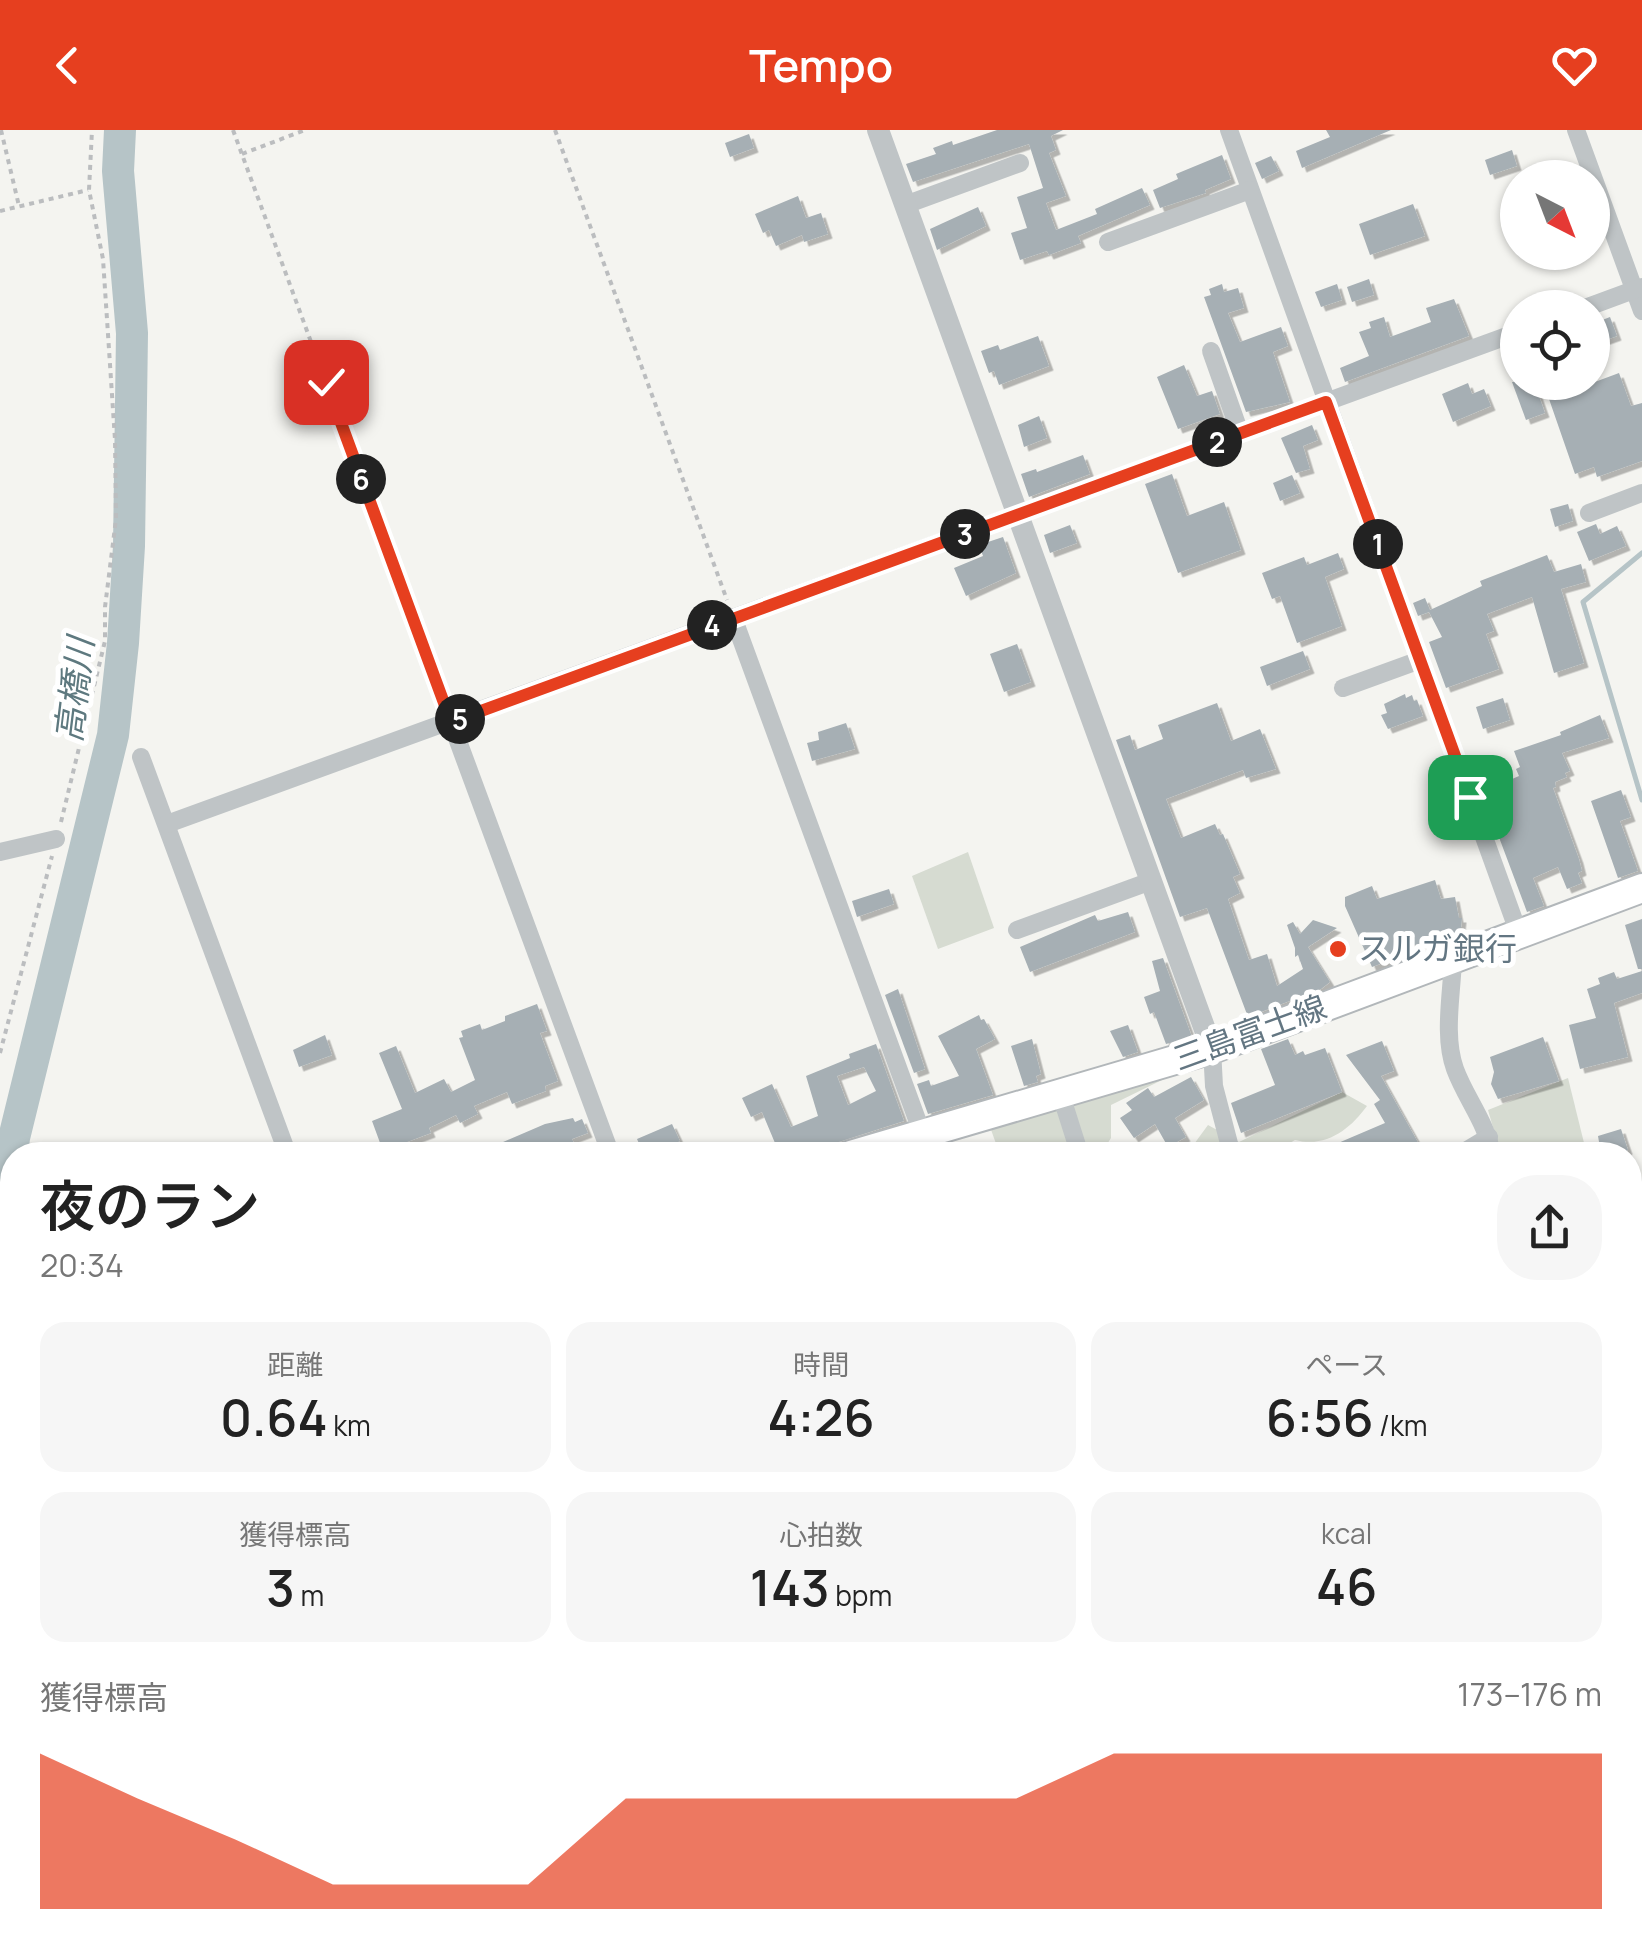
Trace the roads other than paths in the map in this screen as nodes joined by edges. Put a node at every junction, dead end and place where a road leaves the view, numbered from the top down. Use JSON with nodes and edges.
{"nodes":[{"id":1,"x":878,"y":130,"type":"edge"},
{"id":2,"x":1228,"y":130,"type":"edge"},
{"id":3,"x":1576,"y":130,"type":"edge"},
{"id":4,"x":1020,"y":164,"type":"dead end"},
{"id":5,"x":1250,"y":190,"type":"junction"},
{"id":6,"x":906,"y":205,"type":"junction"},
{"id":7,"x":1108,"y":242,"type":"dead end"},
{"id":8,"x":1638,"y":288,"type":"edge"},
{"id":9,"x":1610,"y":299,"type":"edge"},
{"id":10,"x":1642,"y":311,"type":"edge"},
{"id":11,"x":1500,"y":339,"type":"edge"},
{"id":12,"x":1210,"y":352,"type":"dead end"},
{"id":13,"x":1326,"y":402,"type":"junction"},
{"id":14,"x":1240,"y":433,"type":"junction"},
{"id":15,"x":1642,"y":493,"type":"edge"},
{"id":16,"x":1588,"y":513,"type":"dead end"},
{"id":17,"x":1019,"y":514,"type":"junction"},
{"id":18,"x":733,"y":618,"type":"junction"},
{"id":19,"x":1420,"y":660,"type":"junction"},
{"id":20,"x":1343,"y":688,"type":"dead end"},
{"id":21,"x":451,"y":722,"type":"junction"},
{"id":22,"x":140,"y":758,"type":"dead end"},
{"id":23,"x":167,"y":824,"type":"junction"},
{"id":24,"x":56,"y":839,"type":"road end"},
{"id":25,"x":0,"y":852,"type":"edge"},
{"id":26,"x":1152,"y":881,"type":"junction"},
{"id":27,"x":1642,"y":888,"type":"edge"},
{"id":28,"x":1017,"y":930,"type":"dead end"},
{"id":29,"x":1520,"y":934,"type":"junction"},
{"id":30,"x":1453,"y":959,"type":"junction"},
{"id":31,"x":1212,"y":1049,"type":"junction"},
{"id":32,"x":1060,"y":1095,"type":"junction"},
{"id":33,"x":283,"y":1142,"type":"edge"},
{"id":34,"x":607,"y":1142,"type":"edge"},
{"id":35,"x":926,"y":1142,"type":"edge"},
{"id":36,"x":932,"y":1142,"type":"edge"},
{"id":37,"x":1076,"y":1142,"type":"edge"},
{"id":38,"x":1229,"y":1142,"type":"edge"},
{"id":39,"x":1488,"y":1142,"type":"edge"}],
"edges":[{"from":1,"to":6,"type":"street"},
{"from":2,"to":5,"type":"street"},
{"from":3,"to":8,"type":"street"},
{"from":4,"to":6,"type":"street"},
{"from":5,"to":7,"type":"street"},
{"from":5,"to":13,"type":"street"},
{"from":6,"to":17,"type":"street"},
{"from":8,"to":9,"type":"street"},
{"from":8,"to":10,"type":"street"},
{"from":11,"to":13,"type":"street"},
{"from":12,"to":14,"type":"street"},
{"from":13,"to":14,"type":"street"},
{"from":13,"to":19,"type":"street"},
{"from":14,"to":17,"type":"street"},
{"from":15,"to":16,"type":"street"},
{"from":17,"to":18,"type":"street"},
{"from":17,"to":26,"type":"street"},
{"from":18,"to":21,"type":"street"},
{"from":18,"to":35,"type":"street"},
{"from":19,"to":20,"type":"street"},
{"from":19,"to":29,"type":"street"},
{"from":21,"to":23,"type":"street"},
{"from":21,"to":34,"type":"street"},
{"from":22,"to":23,"type":"street"},
{"from":23,"to":33,"type":"street"},
{"from":24,"to":25,"type":"street"},
{"from":26,"to":28,"type":"street"},
{"from":26,"to":31,"type":"street"},
{"from":27,"to":29,"type":"main road","name":"三島富士線"},
{"from":29,"to":30,"type":"main road","name":"三島富士線"},
{"from":30,"to":31,"type":"main road","name":"三島富士線"},
{"from":30,"to":39,"type":"street"},
{"from":31,"to":32,"type":"main road","name":"三島富士線"},
{"from":31,"to":38,"type":"street"},
{"from":32,"to":36,"type":"main road","name":"三島富士線"},
{"from":32,"to":37,"type":"street"}]}
